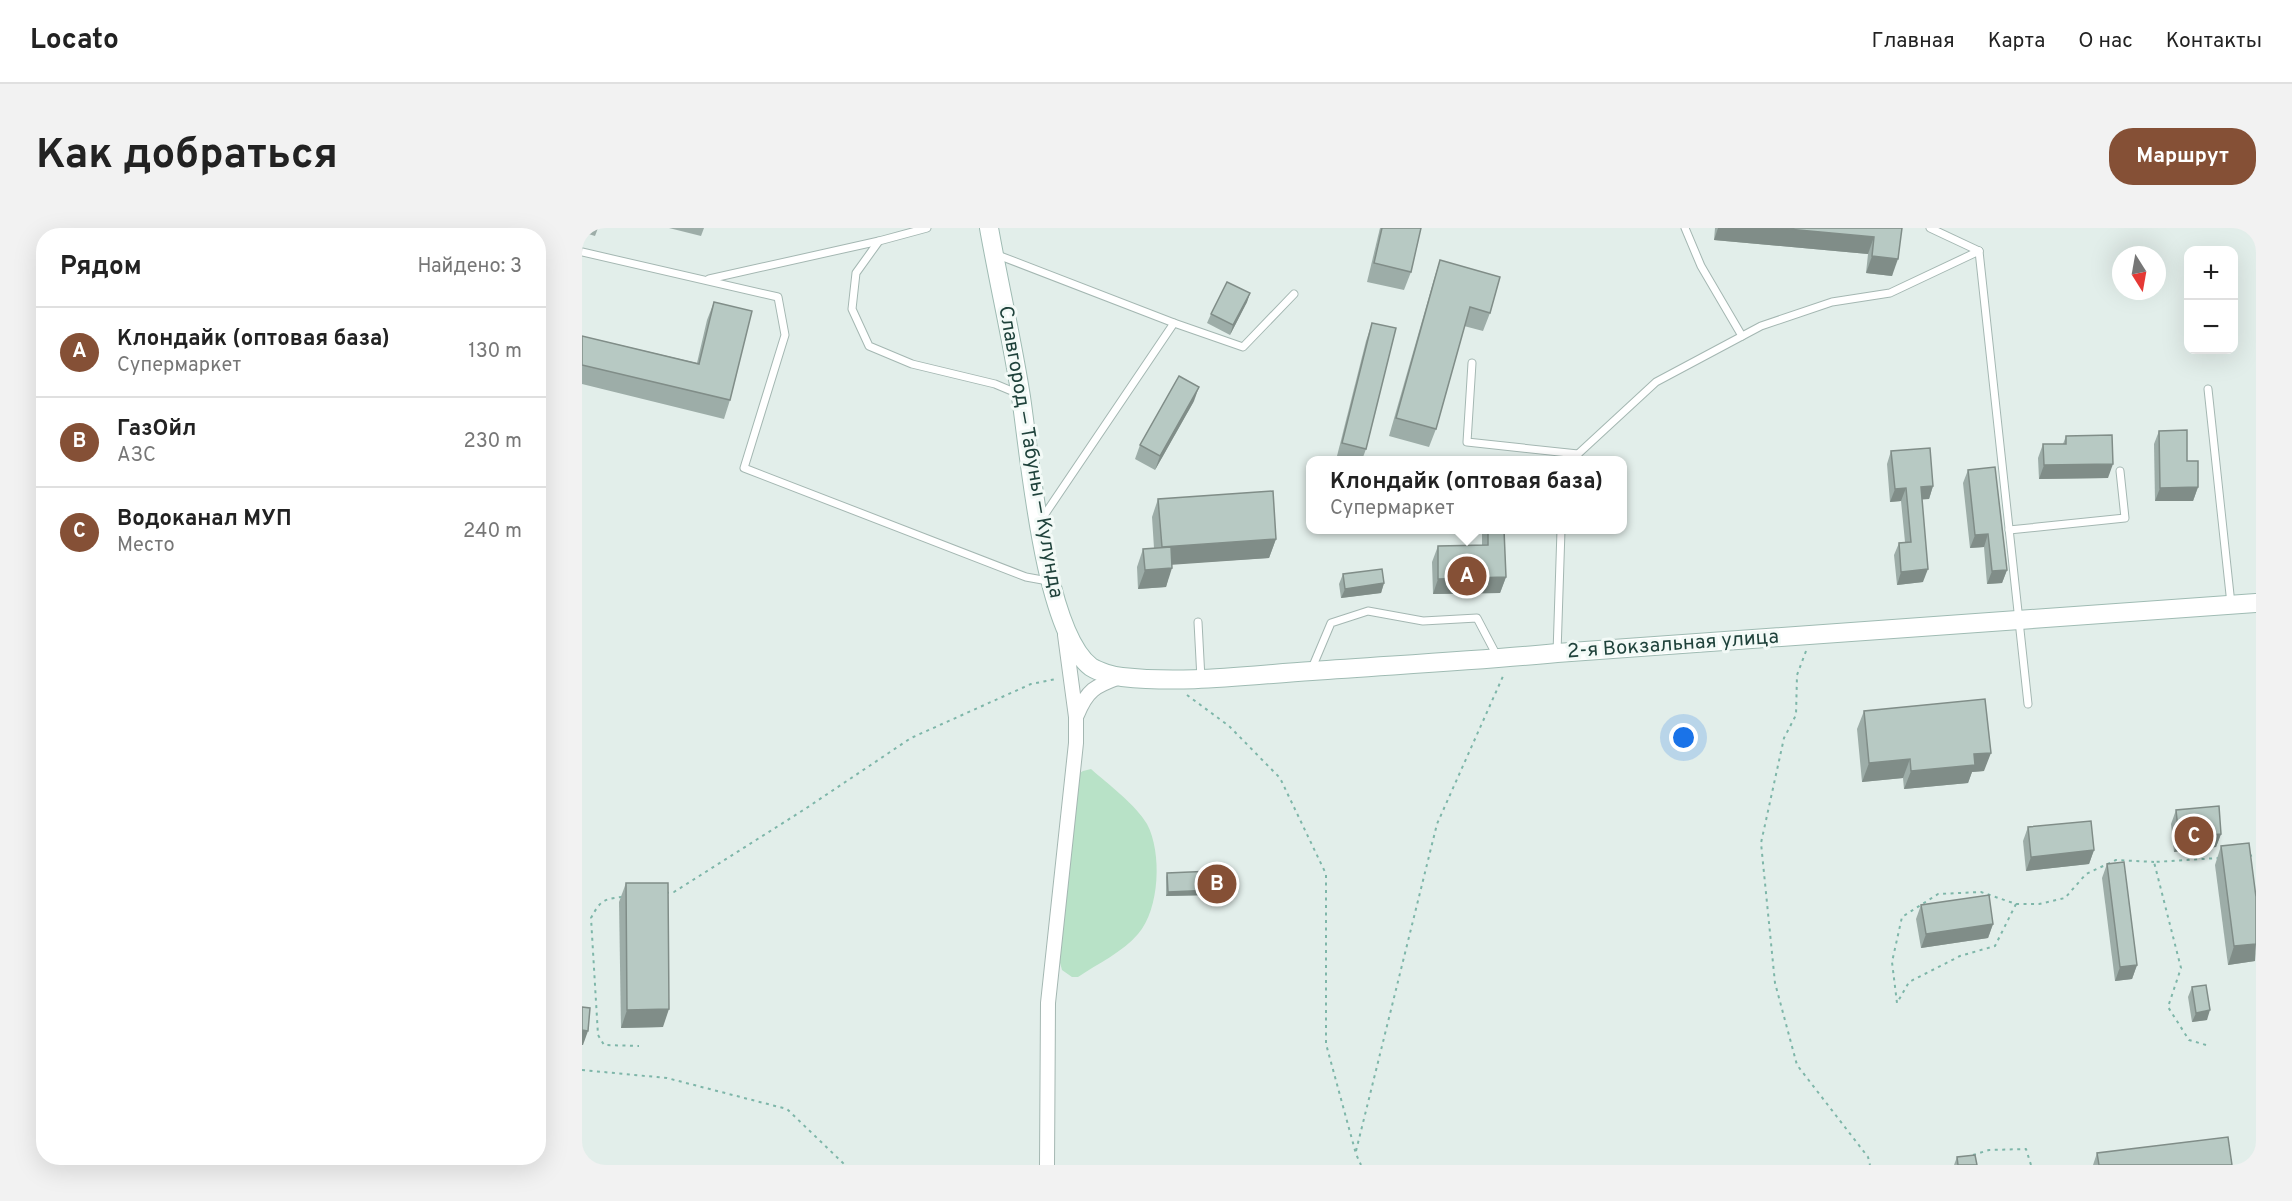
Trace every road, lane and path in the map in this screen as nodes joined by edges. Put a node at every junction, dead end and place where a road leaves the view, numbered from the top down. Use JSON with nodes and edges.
{"nodes":[{"id":1,"x":927,"y":228,"type":"edge"},
{"id":2,"x":989,"y":228,"type":"edge"},
{"id":3,"x":1685,"y":228,"type":"edge"},
{"id":4,"x":1930,"y":228,"type":"edge"},
{"id":5,"x":879,"y":241,"type":"junction"},
{"id":6,"x":1979,"y":251,"type":"junction"},
{"id":7,"x":582,"y":252,"type":"edge"},
{"id":8,"x":994,"y":254,"type":"junction"},
{"id":9,"x":705,"y":280,"type":"junction"},
{"id":10,"x":1294,"y":294,"type":"dead end"},
{"id":11,"x":1174,"y":323,"type":"junction"},
{"id":12,"x":1742,"y":336,"type":"junction"},
{"id":13,"x":1472,"y":363,"type":"dead end"},
{"id":14,"x":2208,"y":389,"type":"dead end"},
{"id":15,"x":1020,"y":394,"type":"junction"},
{"id":16,"x":1570,"y":456,"type":"edge"},
{"id":17,"x":1578,"y":456,"type":"edge"},
{"id":18,"x":2120,"y":471,"type":"dead end"},
{"id":19,"x":1039,"y":522,"type":"junction"},
{"id":20,"x":2009,"y":530,"type":"junction"},
{"id":21,"x":1561,"y":534,"type":"edge"},
{"id":22,"x":1050,"y":581,"type":"junction"},
{"id":23,"x":2256,"y":603,"type":"edge"},
{"id":24,"x":2231,"y":604,"type":"junction"},
{"id":25,"x":2019,"y":620,"type":"junction"},
{"id":26,"x":1198,"y":622,"type":"dead end"},
{"id":27,"x":1064,"y":627,"type":"junction"},
{"id":28,"x":1812,"y":634,"type":"junction"},
{"id":29,"x":1557,"y":653,"type":"junction"},
{"id":30,"x":1505,"y":658,"type":"junction"},
{"id":31,"x":1091,"y":667,"type":"joint"},
{"id":32,"x":1311,"y":671,"type":"junction"},
{"id":33,"x":1070,"y":675,"type":"junction"},
{"id":34,"x":1120,"y":677,"type":"junction"},
{"id":35,"x":1201,"y":679,"type":"junction"},
{"id":36,"x":1185,"y":694,"type":"dead end"},
{"id":37,"x":2028,"y":704,"type":"dead end"},
{"id":38,"x":1076,"y":717,"type":"junction"},
{"id":39,"x":2256,"y":855,"type":"edge"},
{"id":40,"x":2245,"y":856,"type":"edge"},
{"id":41,"x":2222,"y":858,"type":"edge"},
{"id":42,"x":2154,"y":862,"type":"junction"},
{"id":43,"x":663,"y":893,"type":"edge"},
{"id":44,"x":629,"y":897,"type":"edge"},
{"id":45,"x":2016,"y":904,"type":"junction"},
{"id":46,"x":2206,"y":1045,"type":"dead end"},
{"id":47,"x":639,"y":1046,"type":"dead end"},
{"id":48,"x":582,"y":1070,"type":"edge"},
{"id":49,"x":1356,"y":1154,"type":"junction"},
{"id":50,"x":1970,"y":1156,"type":"edge"},
{"id":51,"x":845,"y":1165,"type":"edge"},
{"id":52,"x":1047,"y":1165,"type":"edge"},
{"id":53,"x":1361,"y":1165,"type":"edge"},
{"id":54,"x":1870,"y":1165,"type":"edge"},
{"id":55,"x":2031,"y":1165,"type":"edge"}],
"edges":[{"from":1,"to":5,"type":"lane"},
{"from":2,"to":8,"type":"main road","name":"Славгород — Табуны — Кулунда"},
{"from":3,"to":12,"type":"lane"},
{"from":4,"to":6,"type":"lane"},
{"from":5,"to":9,"type":"lane"},
{"from":5,"to":15,"type":"lane"},
{"from":6,"to":12,"type":"lane"},
{"from":6,"to":20,"type":"lane"},
{"from":7,"to":9,"type":"lane"},
{"from":8,"to":11,"type":"lane"},
{"from":8,"to":15,"type":"main road","name":"Славгород — Табуны — Кулунда"},
{"from":9,"to":22,"type":"lane"},
{"from":10,"to":11,"type":"lane"},
{"from":11,"to":19,"type":"lane"},
{"from":12,"to":17,"type":"lane"},
{"from":13,"to":16,"type":"lane"},
{"from":14,"to":24,"type":"lane"},
{"from":15,"to":19,"type":"main road","name":"Славгород — Табуны — Кулунда"},
{"from":18,"to":20,"type":"lane"},
{"from":19,"to":22,"type":"main road","name":"Славгород — Табуны — Кулунда"},
{"from":20,"to":25,"type":"lane"},
{"from":21,"to":29,"type":"lane"},
{"from":22,"to":27,"type":"main road","name":"Славгород — Табуны — Кулунда"},
{"from":23,"to":24,"type":"main road","name":"2-я Вокзальная улица"},
{"from":24,"to":25,"type":"main road","name":"2-я Вокзальная улица"},
{"from":25,"to":28,"type":"main road","name":"2-я Вокзальная улица"},
{"from":25,"to":37,"type":"lane"},
{"from":26,"to":35,"type":"lane"},
{"from":27,"to":31,"type":"main road","name":"Славгород — Табуны — Кулунда"},
{"from":27,"to":33,"type":"street"},
{"from":28,"to":29,"type":"main road","name":"2-я Вокзальная улица"},
{"from":28,"to":54,"type":"path"},
{"from":29,"to":30,"type":"main road","name":"2-я Вокзальная улица"},
{"from":30,"to":32,"type":"main road","name":"2-я Вокзальная улица"},
{"from":30,"to":32,"type":"lane"},
{"from":30,"to":49,"type":"path"},
{"from":31,"to":34,"type":"main road","name":"2-я Вокзальная улица"},
{"from":32,"to":35,"type":"main road","name":"2-я Вокзальная улица"},
{"from":33,"to":38,"type":"street"},
{"from":33,"to":43,"type":"path"},
{"from":34,"to":35,"type":"main road","name":"2-я Вокзальная улица"},
{"from":34,"to":38,"type":"street"},
{"from":36,"to":49,"type":"path"},
{"from":38,"to":52,"type":"street"},
{"from":39,"to":40,"type":"path"},
{"from":41,"to":42,"type":"path"},
{"from":42,"to":45,"type":"path"},
{"from":42,"to":46,"type":"path"},
{"from":44,"to":47,"type":"path"},
{"from":45,"to":45,"type":"path"},
{"from":48,"to":51,"type":"path"},
{"from":49,"to":53,"type":"path"},
{"from":50,"to":55,"type":"path"}]}
